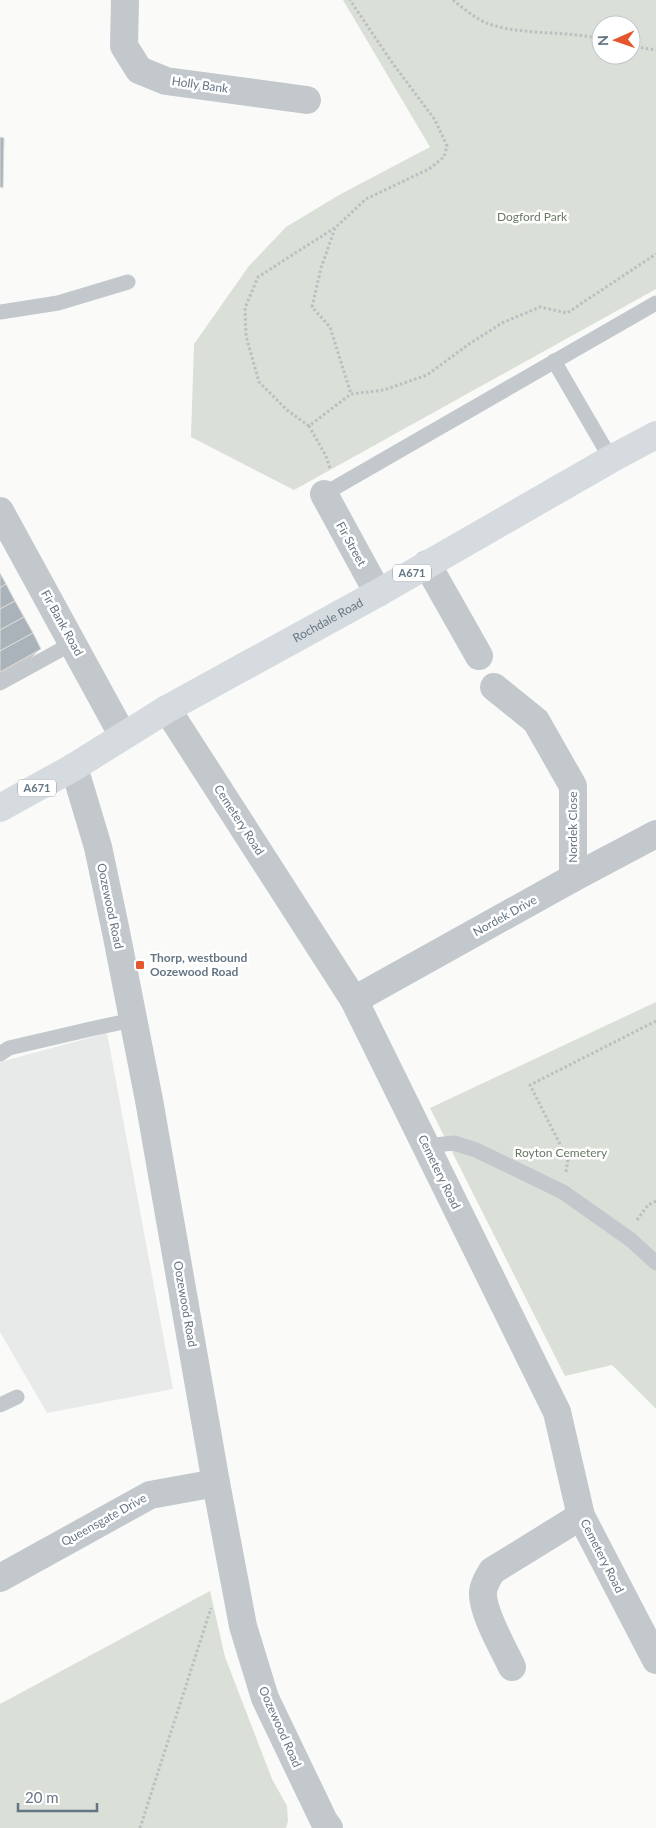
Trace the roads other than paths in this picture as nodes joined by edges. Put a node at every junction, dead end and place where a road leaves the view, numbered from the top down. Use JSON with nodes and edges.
{"nodes":[{"id":1,"x":124,"y":0,"type":"edge"},
{"id":2,"x":306,"y":100,"type":"dead end"},
{"id":3,"x":128,"y":282,"type":"dead end"},
{"id":4,"x":656,"y":303,"type":"edge"},
{"id":5,"x":0,"y":312,"type":"edge"},
{"id":6,"x":554,"y":360,"type":"junction"},
{"id":7,"x":656,"y":435,"type":"edge"},
{"id":8,"x":611,"y":459,"type":"junction"},
{"id":9,"x":330,"y":491,"type":"joint"},
{"id":10,"x":0,"y":511,"type":"edge"},
{"id":11,"x":427,"y":564,"type":"junction"},
{"id":12,"x":378,"y":593,"type":"junction"},
{"id":13,"x":72,"y":643,"type":"junction"},
{"id":14,"x":479,"y":656,"type":"dead end"},
{"id":15,"x":0,"y":683,"type":"edge"},
{"id":16,"x":494,"y":687,"type":"dead end"},
{"id":17,"x":167,"y":709,"type":"junction"},
{"id":18,"x":124,"y":736,"type":"junction"},
{"id":19,"x":74,"y":768,"type":"junction"},
{"id":20,"x":0,"y":808,"type":"edge"},
{"id":21,"x":656,"y":834,"type":"edge"},
{"id":22,"x":573,"y":878,"type":"junction"},
{"id":23,"x":354,"y":1000,"type":"junction"},
{"id":24,"x":133,"y":1020,"type":"junction"},
{"id":25,"x":0,"y":1054,"type":"edge"},
{"id":26,"x":426,"y":1146,"type":"junction"},
{"id":27,"x":656,"y":1263,"type":"edge"},
{"id":28,"x":17,"y":1397,"type":"dead end"},
{"id":29,"x":0,"y":1405,"type":"edge"},
{"id":30,"x":216,"y":1483,"type":"junction"},
{"id":31,"x":581,"y":1516,"type":"junction"},
{"id":32,"x":0,"y":1578,"type":"edge"},
{"id":33,"x":656,"y":1660,"type":"edge"},
{"id":34,"x":512,"y":1667,"type":"dead end"},
{"id":35,"x":322,"y":1826,"type":"edge"}],
"edges":[{"from":1,"to":2,"type":"street","name":"Holly Bank"},
{"from":3,"to":5,"type":"lane"},
{"from":4,"to":6,"type":"lane"},
{"from":6,"to":8,"type":"lane"},
{"from":6,"to":9,"type":"lane"},
{"from":7,"to":8,"type":"main road","name":"Rochdale Road","number":"A671"},
{"from":8,"to":11,"type":"main road","name":"Rochdale Road","number":"A671"},
{"from":9,"to":12,"type":"street","name":"Fir Street"},
{"from":10,"to":13,"type":"street","name":"Fir Bank Road"},
{"from":11,"to":12,"type":"main road","name":"Rochdale Road","number":"A671"},
{"from":11,"to":14,"type":"street"},
{"from":12,"to":17,"type":"main road","name":"Rochdale Road","number":"A671"},
{"from":13,"to":15,"type":"lane"},
{"from":13,"to":18,"type":"street","name":"Fir Bank Road"},
{"from":16,"to":22,"type":"street","name":"Nordek Close"},
{"from":17,"to":18,"type":"main road","name":"Rochdale Road","number":"A671"},
{"from":17,"to":23,"type":"street","name":"Cemetery Road"},
{"from":18,"to":19,"type":"main road","name":"Rochdale Road","number":"A671"},
{"from":19,"to":20,"type":"main road","name":"Rochdale Road","number":"A671"},
{"from":19,"to":24,"type":"street","name":"Oozewood Road"},
{"from":21,"to":22,"type":"street","name":"Nordek Drive"},
{"from":22,"to":23,"type":"street","name":"Nordek Drive"},
{"from":23,"to":26,"type":"street","name":"Cemetery Road"},
{"from":24,"to":25,"type":"lane"},
{"from":24,"to":30,"type":"street","name":"Oozewood Road"},
{"from":26,"to":27,"type":"lane"},
{"from":26,"to":31,"type":"street","name":"Cemetery Road"},
{"from":28,"to":29,"type":"lane"},
{"from":30,"to":32,"type":"street","name":"Queensgate Drive"},
{"from":30,"to":35,"type":"street","name":"Oozewood Road"},
{"from":31,"to":33,"type":"street","name":"Cemetery Road"},
{"from":31,"to":34,"type":"street"}]}
